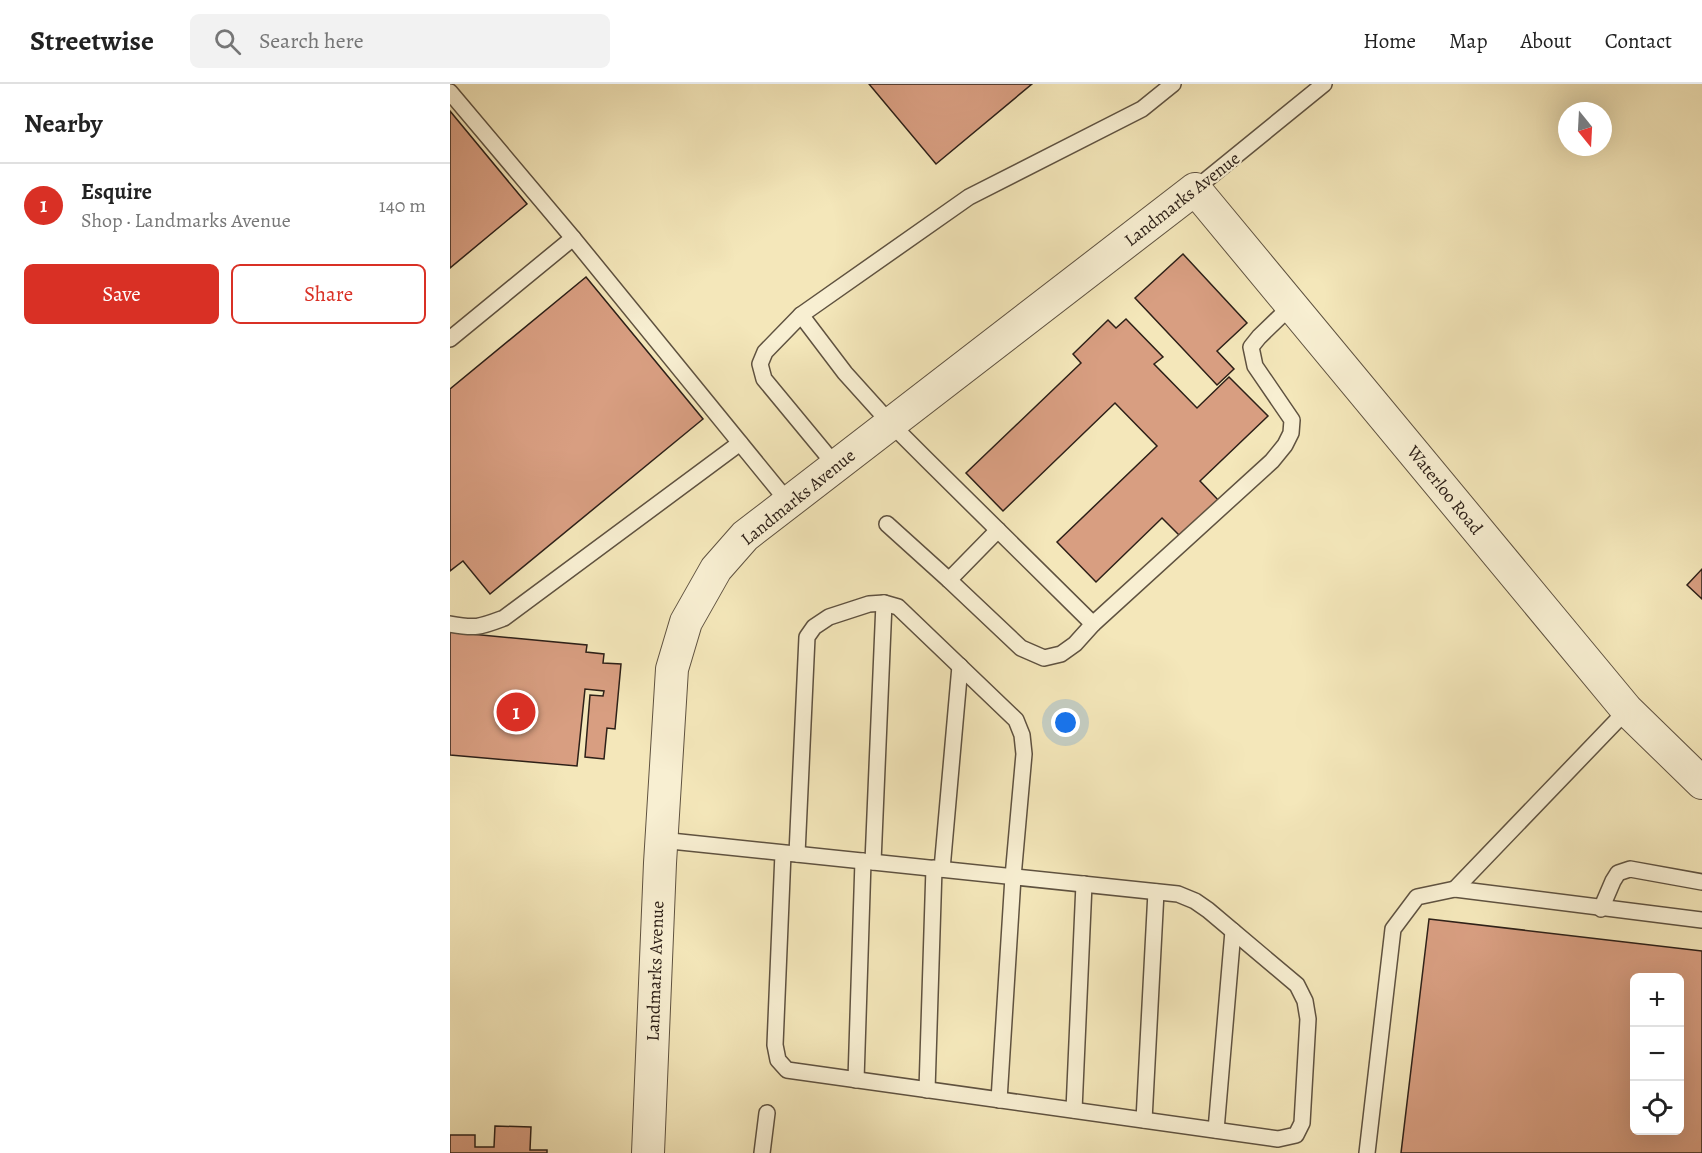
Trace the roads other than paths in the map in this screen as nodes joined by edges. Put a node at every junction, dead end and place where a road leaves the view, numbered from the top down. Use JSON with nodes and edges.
{"nodes":[{"id":1,"x":1173,"y":84,"type":"edge"},
{"id":2,"x":1324,"y":84,"type":"edge"},
{"id":3,"x":450,"y":92,"type":"edge"},
{"id":4,"x":1195,"y":189,"type":"junction"},
{"id":5,"x":573,"y":238,"type":"junction"},
{"id":6,"x":1292,"y":304,"type":"junction"},
{"id":7,"x":801,"y":315,"type":"junction"},
{"id":8,"x":450,"y":339,"type":"edge"},
{"id":9,"x":891,"y":424,"type":"junction"},
{"id":10,"x":740,"y":443,"type":"junction"},
{"id":11,"x":836,"y":466,"type":"junction"},
{"id":12,"x":789,"y":503,"type":"junction"},
{"id":13,"x":887,"y":524,"type":"dead end"},
{"id":14,"x":998,"y":530,"type":"junction"},
{"id":15,"x":949,"y":580,"type":"junction"},
{"id":16,"x":884,"y":603,"type":"junction"},
{"id":17,"x":450,"y":624,"type":"edge"},
{"id":18,"x":1094,"y":624,"type":"junction"},
{"id":19,"x":960,"y":666,"type":"junction"},
{"id":20,"x":1627,"y":711,"type":"junction"},
{"id":21,"x":1702,"y":783,"type":"edge"},
{"id":22,"x":661,"y":840,"type":"junction"},
{"id":23,"x":790,"y":854,"type":"junction"},
{"id":24,"x":868,"y":861,"type":"junction"},
{"id":25,"x":938,"y":869,"type":"junction"},
{"id":26,"x":1013,"y":877,"type":"junction"},
{"id":27,"x":1702,"y":882,"type":"edge"},
{"id":28,"x":1084,"y":884,"type":"junction"},
{"id":29,"x":1455,"y":889,"type":"junction"},
{"id":30,"x":1156,"y":892,"type":"junction"},
{"id":31,"x":1600,"y":909,"type":"junction"},
{"id":32,"x":1702,"y":921,"type":"edge"},
{"id":33,"x":1233,"y":931,"type":"junction"},
{"id":34,"x":856,"y":1080,"type":"junction"},
{"id":35,"x":927,"y":1090,"type":"junction"},
{"id":36,"x":999,"y":1100,"type":"junction"},
{"id":37,"x":1074,"y":1110,"type":"junction"},
{"id":38,"x":766,"y":1113,"type":"dead end"},
{"id":39,"x":1144,"y":1120,"type":"junction"},
{"id":40,"x":1216,"y":1130,"type":"junction"},
{"id":41,"x":648,"y":1153,"type":"edge"},
{"id":42,"x":762,"y":1153,"type":"edge"},
{"id":43,"x":1367,"y":1153,"type":"edge"}],
"edges":[{"from":1,"to":7,"type":"lane"},
{"from":2,"to":4,"type":"lane","name":"Landmarks Avenue"},
{"from":3,"to":5,"type":"lane"},
{"from":4,"to":6,"type":"street","name":"Waterloo Road"},
{"from":4,"to":9,"type":"street","name":"Landmarks Avenue"},
{"from":5,"to":8,"type":"lane"},
{"from":5,"to":10,"type":"lane"},
{"from":6,"to":18,"type":"lane"},
{"from":6,"to":20,"type":"street","name":"Waterloo Road"},
{"from":7,"to":9,"type":"lane"},
{"from":7,"to":11,"type":"lane"},
{"from":9,"to":11,"type":"street","name":"Landmarks Avenue"},
{"from":9,"to":14,"type":"lane"},
{"from":10,"to":12,"type":"lane"},
{"from":10,"to":17,"type":"lane"},
{"from":11,"to":12,"type":"street","name":"Landmarks Avenue"},
{"from":12,"to":22,"type":"street","name":"Landmarks Avenue"},
{"from":13,"to":15,"type":"lane"},
{"from":14,"to":15,"type":"lane"},
{"from":14,"to":18,"type":"lane"},
{"from":15,"to":18,"type":"lane"},
{"from":16,"to":19,"type":"lane"},
{"from":16,"to":23,"type":"lane"},
{"from":16,"to":24,"type":"lane"},
{"from":19,"to":25,"type":"lane"},
{"from":19,"to":26,"type":"lane"},
{"from":20,"to":21,"type":"street","name":"Waterloo Road"},
{"from":20,"to":29,"type":"lane"},
{"from":22,"to":23,"type":"lane"},
{"from":22,"to":41,"type":"street","name":"Landmarks Avenue"},
{"from":23,"to":24,"type":"lane"},
{"from":23,"to":34,"type":"lane"},
{"from":24,"to":25,"type":"lane"},
{"from":24,"to":34,"type":"lane"},
{"from":25,"to":26,"type":"lane"},
{"from":25,"to":35,"type":"lane"},
{"from":26,"to":28,"type":"lane"},
{"from":26,"to":36,"type":"lane"},
{"from":27,"to":31,"type":"lane"},
{"from":28,"to":30,"type":"lane"},
{"from":28,"to":37,"type":"lane"},
{"from":29,"to":31,"type":"lane"},
{"from":29,"to":43,"type":"lane"},
{"from":30,"to":33,"type":"lane"},
{"from":30,"to":39,"type":"lane"},
{"from":31,"to":32,"type":"lane"},
{"from":33,"to":40,"type":"lane"},
{"from":33,"to":40,"type":"lane"},
{"from":34,"to":35,"type":"lane"},
{"from":35,"to":36,"type":"lane"},
{"from":36,"to":37,"type":"lane"},
{"from":37,"to":39,"type":"lane"},
{"from":38,"to":42,"type":"lane"},
{"from":39,"to":40,"type":"lane"}]}
